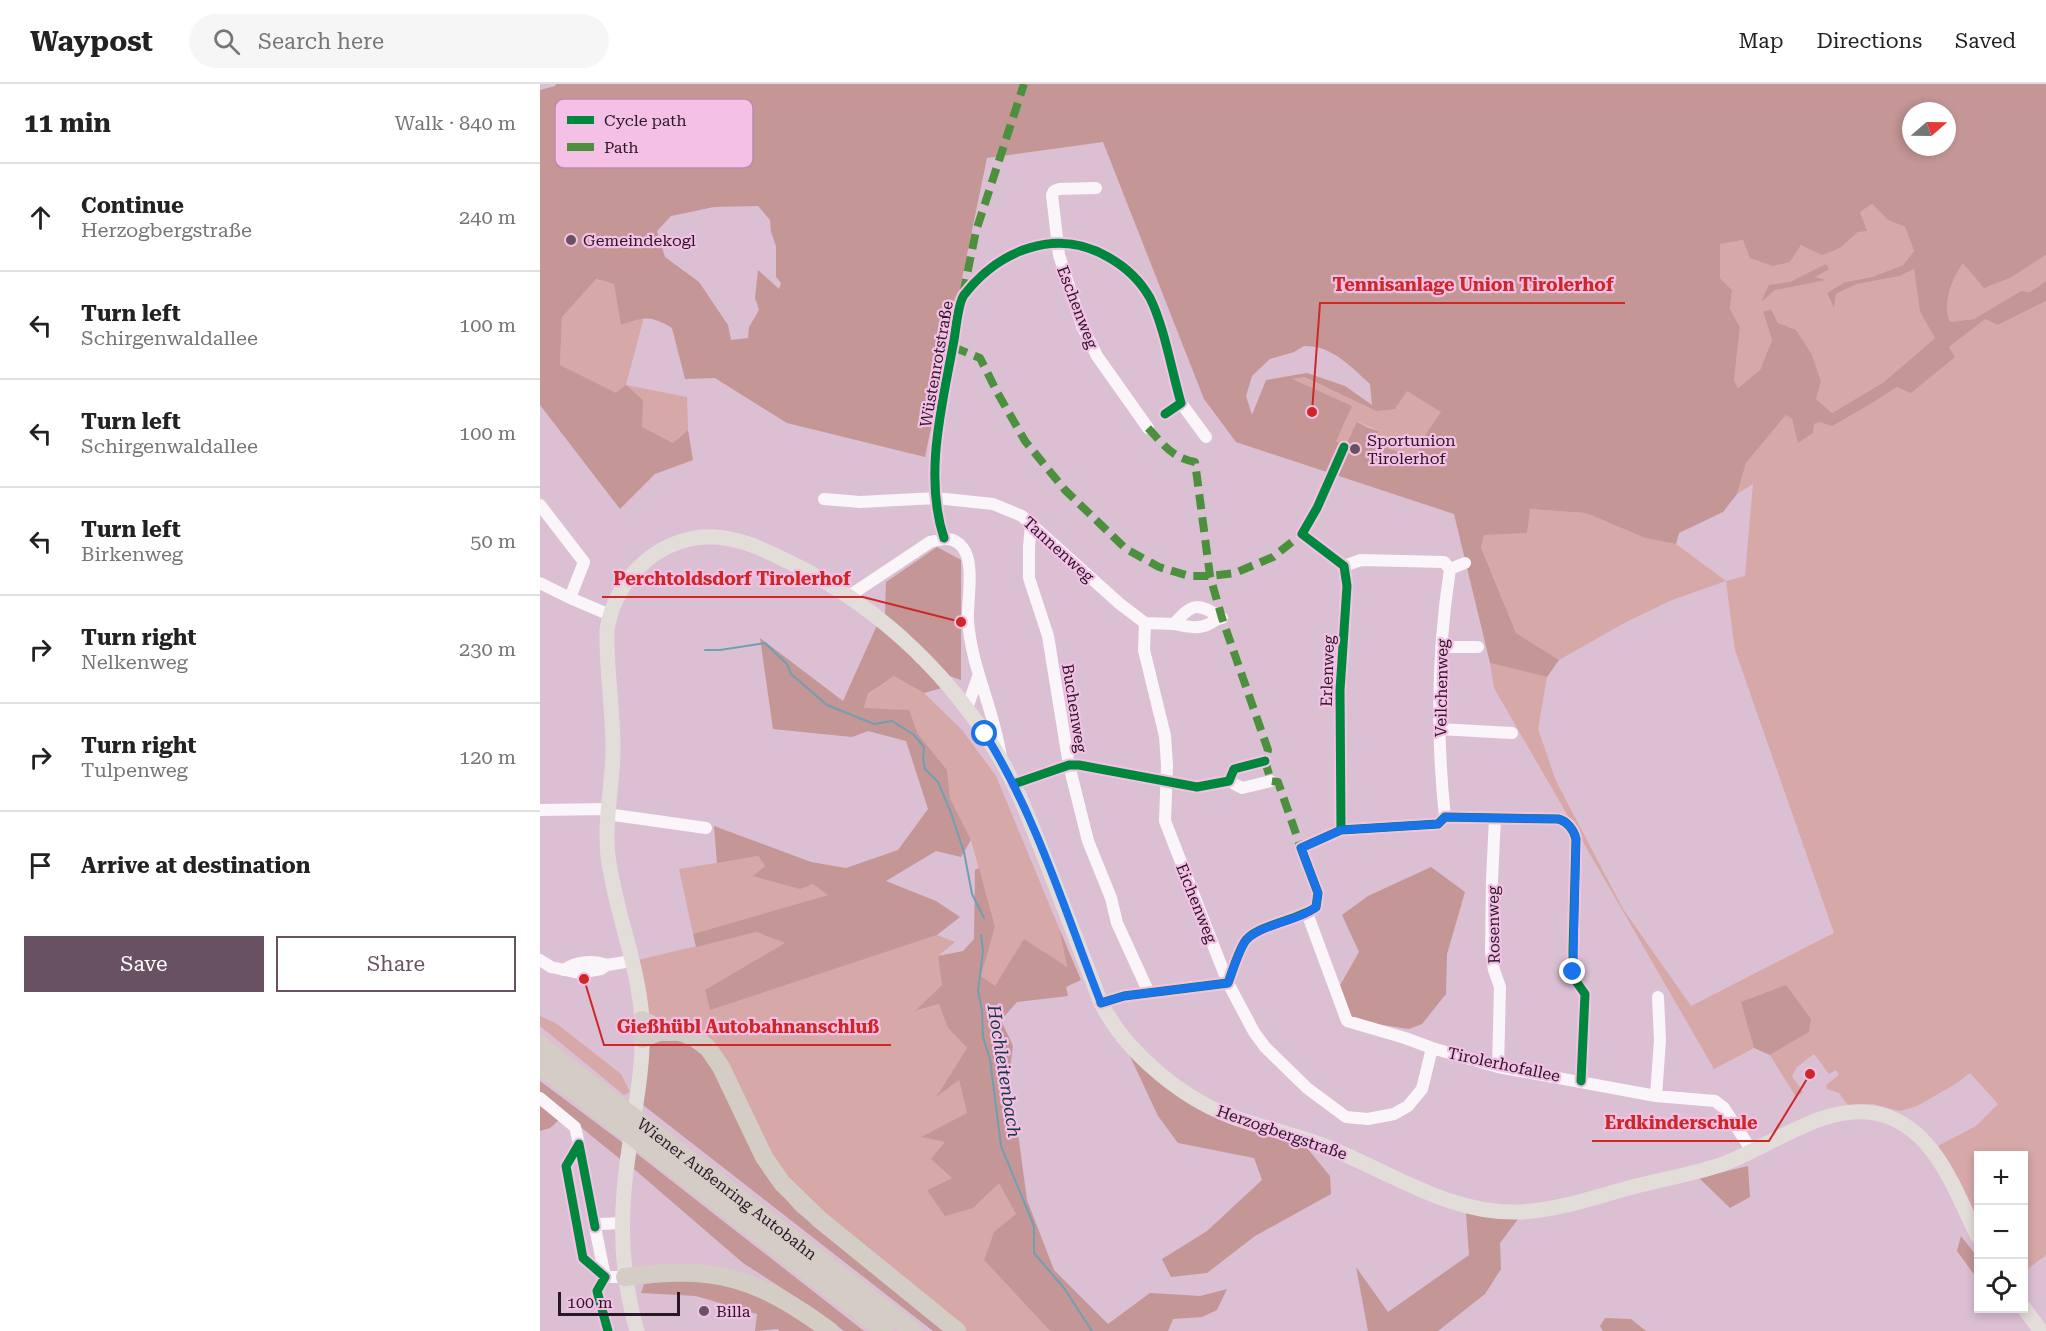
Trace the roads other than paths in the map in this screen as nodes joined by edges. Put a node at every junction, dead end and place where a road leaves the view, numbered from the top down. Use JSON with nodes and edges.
{"nodes":[{"id":1,"x":1096,"y":188,"type":"dead end"},
{"id":2,"x":1056,"y":242,"type":"junction"},
{"id":3,"x":1181,"y":403,"type":"junction"},
{"id":4,"x":1165,"y":414,"type":"dead end"},
{"id":5,"x":1148,"y":428,"type":"dead end"},
{"id":6,"x":1206,"y":437,"type":"dead end"},
{"id":7,"x":1344,"y":447,"type":"dead end"},
{"id":8,"x":936,"y":498,"type":"junction"},
{"id":9,"x":824,"y":499,"type":"dead end"},
{"id":10,"x":540,"y":505,"type":"edge"},
{"id":11,"x":1031,"y":524,"type":"junction"},
{"id":12,"x":944,"y":538,"type":"junction"},
{"id":13,"x":1465,"y":563,"type":"dead end"},
{"id":14,"x":1344,"y":566,"type":"junction"},
{"id":15,"x":1447,"y":566,"type":"junction"},
{"id":16,"x":540,"y":583,"type":"edge"},
{"id":17,"x":849,"y":596,"type":"junction"},
{"id":18,"x":570,"y":598,"type":"junction"},
{"id":19,"x":610,"y":615,"type":"junction"},
{"id":20,"x":1145,"y":623,"type":"junction"},
{"id":21,"x":1174,"y":624,"type":"dead end"},
{"id":22,"x":1441,"y":647,"type":"junction"},
{"id":23,"x":1478,"y":647,"type":"dead end"},
{"id":24,"x":978,"y":677,"type":"junction"},
{"id":25,"x":967,"y":708,"type":"junction"},
{"id":26,"x":1439,"y":729,"type":"junction"},
{"id":27,"x":1512,"y":733,"type":"dead end"},
{"id":28,"x":1001,"y":760,"type":"junction"},
{"id":29,"x":1265,"y":761,"type":"dead end"},
{"id":30,"x":1069,"y":765,"type":"junction"},
{"id":31,"x":1165,"y":781,"type":"junction"},
{"id":32,"x":1271,"y":781,"type":"dead end"},
{"id":33,"x":1228,"y":782,"type":"junction"},
{"id":34,"x":1014,"y":784,"type":"junction"},
{"id":35,"x":540,"y":810,"type":"edge"},
{"id":36,"x":607,"y":811,"type":"junction"},
{"id":37,"x":1445,"y":817,"type":"junction"},
{"id":38,"x":1495,"y":818,"type":"junction"},
{"id":39,"x":706,"y":828,"type":"dead end"},
{"id":40,"x":1341,"y":830,"type":"junction"},
{"id":41,"x":1307,"y":914,"type":"junction"},
{"id":42,"x":540,"y":960,"type":"edge"},
{"id":43,"x":631,"y":961,"type":"junction"},
{"id":44,"x":1228,"y":983,"type":"junction"},
{"id":45,"x":1149,"y":993,"type":"junction"},
{"id":46,"x":1658,"y":997,"type":"dead end"},
{"id":47,"x":1101,"y":1003,"type":"junction"},
{"id":48,"x":642,"y":1020,"type":"junction"},
{"id":49,"x":663,"y":1030,"type":"junction"},
{"id":50,"x":642,"y":1040,"type":"junction"},
{"id":51,"x":540,"y":1045,"type":"edge"},
{"id":52,"x":1432,"y":1048,"type":"junction"},
{"id":53,"x":540,"y":1065,"type":"edge"},
{"id":54,"x":1498,"y":1067,"type":"junction"},
{"id":55,"x":1581,"y":1081,"type":"junction"},
{"id":56,"x":1656,"y":1095,"type":"junction"},
{"id":57,"x":540,"y":1098,"type":"edge"},
{"id":58,"x":579,"y":1144,"type":"junction"},
{"id":59,"x":1752,"y":1151,"type":"junction"},
{"id":60,"x":622,"y":1223,"type":"junction"},
{"id":61,"x":595,"y":1227,"type":"junction"},
{"id":62,"x":1974,"y":1229,"type":"edge"},
{"id":63,"x":605,"y":1276,"type":"junction"},
{"id":64,"x":625,"y":1277,"type":"junction"},
{"id":65,"x":2028,"y":1313,"type":"edge"},
{"id":66,"x":608,"y":1331,"type":"edge"},
{"id":67,"x":638,"y":1331,"type":"edge"},
{"id":68,"x":830,"y":1331,"type":"edge"},
{"id":69,"x":884,"y":1331,"type":"edge"},
{"id":70,"x":913,"y":1331,"type":"edge"},
{"id":71,"x":957,"y":1331,"type":"edge"},
{"id":72,"x":2041,"y":1331,"type":"edge"}],
"edges":[{"from":1,"to":2,"type":"street","name":"Eschenweg"},
{"from":2,"to":3,"type":"street","name":"Wüstenrotstraße"},
{"from":2,"to":5,"type":"street","name":"Eschenweg"},
{"from":2,"to":8,"type":"street","name":"Wüstenrotstraße"},
{"from":3,"to":4,"type":"street"},
{"from":3,"to":6,"type":"street","name":"Wüstenrotstraße"},
{"from":7,"to":14,"type":"street"},
{"from":8,"to":9,"type":"street","name":"Tannenweg"},
{"from":8,"to":11,"type":"street","name":"Tannenweg"},
{"from":8,"to":12,"type":"street","name":"Wüstenrotstraße"},
{"from":10,"to":18,"type":"street"},
{"from":11,"to":20,"type":"street","name":"Tannenweg"},
{"from":11,"to":30,"type":"street","name":"Buchenweg"},
{"from":12,"to":17,"type":"street"},
{"from":12,"to":24,"type":"street"},
{"from":13,"to":15,"type":"street"},
{"from":14,"to":15,"type":"street"},
{"from":14,"to":40,"type":"street","name":"Erlenweg"},
{"from":15,"to":22,"type":"street","name":"Veilchenweg"},
{"from":16,"to":18,"type":"street"},
{"from":17,"to":19,"type":"main road","name":"Herzogbergstraße"},
{"from":17,"to":25,"type":"main road","name":"Herzogbergstraße"},
{"from":18,"to":19,"type":"street"},
{"from":19,"to":36,"type":"main road","name":"Herzogbergstraße"},
{"from":20,"to":21,"type":"street"},
{"from":20,"to":31,"type":"street","name":"Eichenweg"},
{"from":22,"to":23,"type":"street"},
{"from":22,"to":26,"type":"street","name":"Veilchenweg"},
{"from":24,"to":25,"type":"street"},
{"from":24,"to":28,"type":"street"},
{"from":25,"to":28,"type":"main road","name":"Herzogbergstraße"},
{"from":26,"to":27,"type":"street"},
{"from":26,"to":37,"type":"street","name":"Veilchenweg"},
{"from":28,"to":34,"type":"main road","name":"Herzogbergstraße"},
{"from":29,"to":33,"type":"street"},
{"from":30,"to":31,"type":"street"},
{"from":30,"to":34,"type":"street"},
{"from":30,"to":45,"type":"street","name":"Buchenweg"},
{"from":31,"to":33,"type":"street"},
{"from":31,"to":44,"type":"street","name":"Eichenweg"},
{"from":32,"to":33,"type":"street"},
{"from":34,"to":47,"type":"main road","name":"Herzogbergstraße"},
{"from":35,"to":36,"type":"street"},
{"from":36,"to":39,"type":"street"},
{"from":36,"to":43,"type":"main road","name":"Herzogbergstraße"},
{"from":37,"to":38,"type":"street"},
{"from":37,"to":40,"type":"street"},
{"from":38,"to":54,"type":"street","name":"Rosenweg"},
{"from":38,"to":55,"type":"street"},
{"from":40,"to":41,"type":"street"},
{"from":41,"to":44,"type":"street"},
{"from":41,"to":52,"type":"street","name":"Tirolerhofallee"},
{"from":42,"to":43,"type":"street"},
{"from":43,"to":48,"type":"main road","name":"Herzogbergstraße"},
{"from":44,"to":45,"type":"street"},
{"from":44,"to":52,"type":"street","name":"Eichenweg"},
{"from":45,"to":47,"type":"street"},
{"from":46,"to":56,"type":"street"},
{"from":47,"to":59,"type":"main road","name":"Herzogbergstraße"},
{"from":48,"to":49,"type":"highway"},
{"from":48,"to":50,"type":"main road","name":"Herzogbergstraße"},
{"from":49,"to":50,"type":"highway"},
{"from":49,"to":71,"type":"highway"},
{"from":50,"to":60,"type":"main road","name":"Herzogbergstraße"},
{"from":51,"to":70,"type":"highway","name":"Wiener Außenring Autobahn"},
{"from":52,"to":54,"type":"street","name":"Tirolerhofallee"},
{"from":53,"to":69,"type":"highway","name":"Wiener Außenring Autobahn"},
{"from":54,"to":55,"type":"street","name":"Tirolerhofallee"},
{"from":55,"to":56,"type":"street","name":"Tirolerhofallee"},
{"from":56,"to":59,"type":"street","name":"Tirolerhofallee"},
{"from":57,"to":58,"type":"street"},
{"from":58,"to":61,"type":"street"},
{"from":58,"to":63,"type":"street"},
{"from":59,"to":62,"type":"main road","name":"Herzogbergstraße"},
{"from":60,"to":61,"type":"street"},
{"from":60,"to":64,"type":"main road","name":"Herzogbergstraße"},
{"from":61,"to":63,"type":"street"},
{"from":63,"to":64,"type":"street"},
{"from":63,"to":66,"type":"street"},
{"from":64,"to":67,"type":"main road","name":"Herzogbergstraße"},
{"from":64,"to":68,"type":"highway"},
{"from":65,"to":72,"type":"main road"}]}
